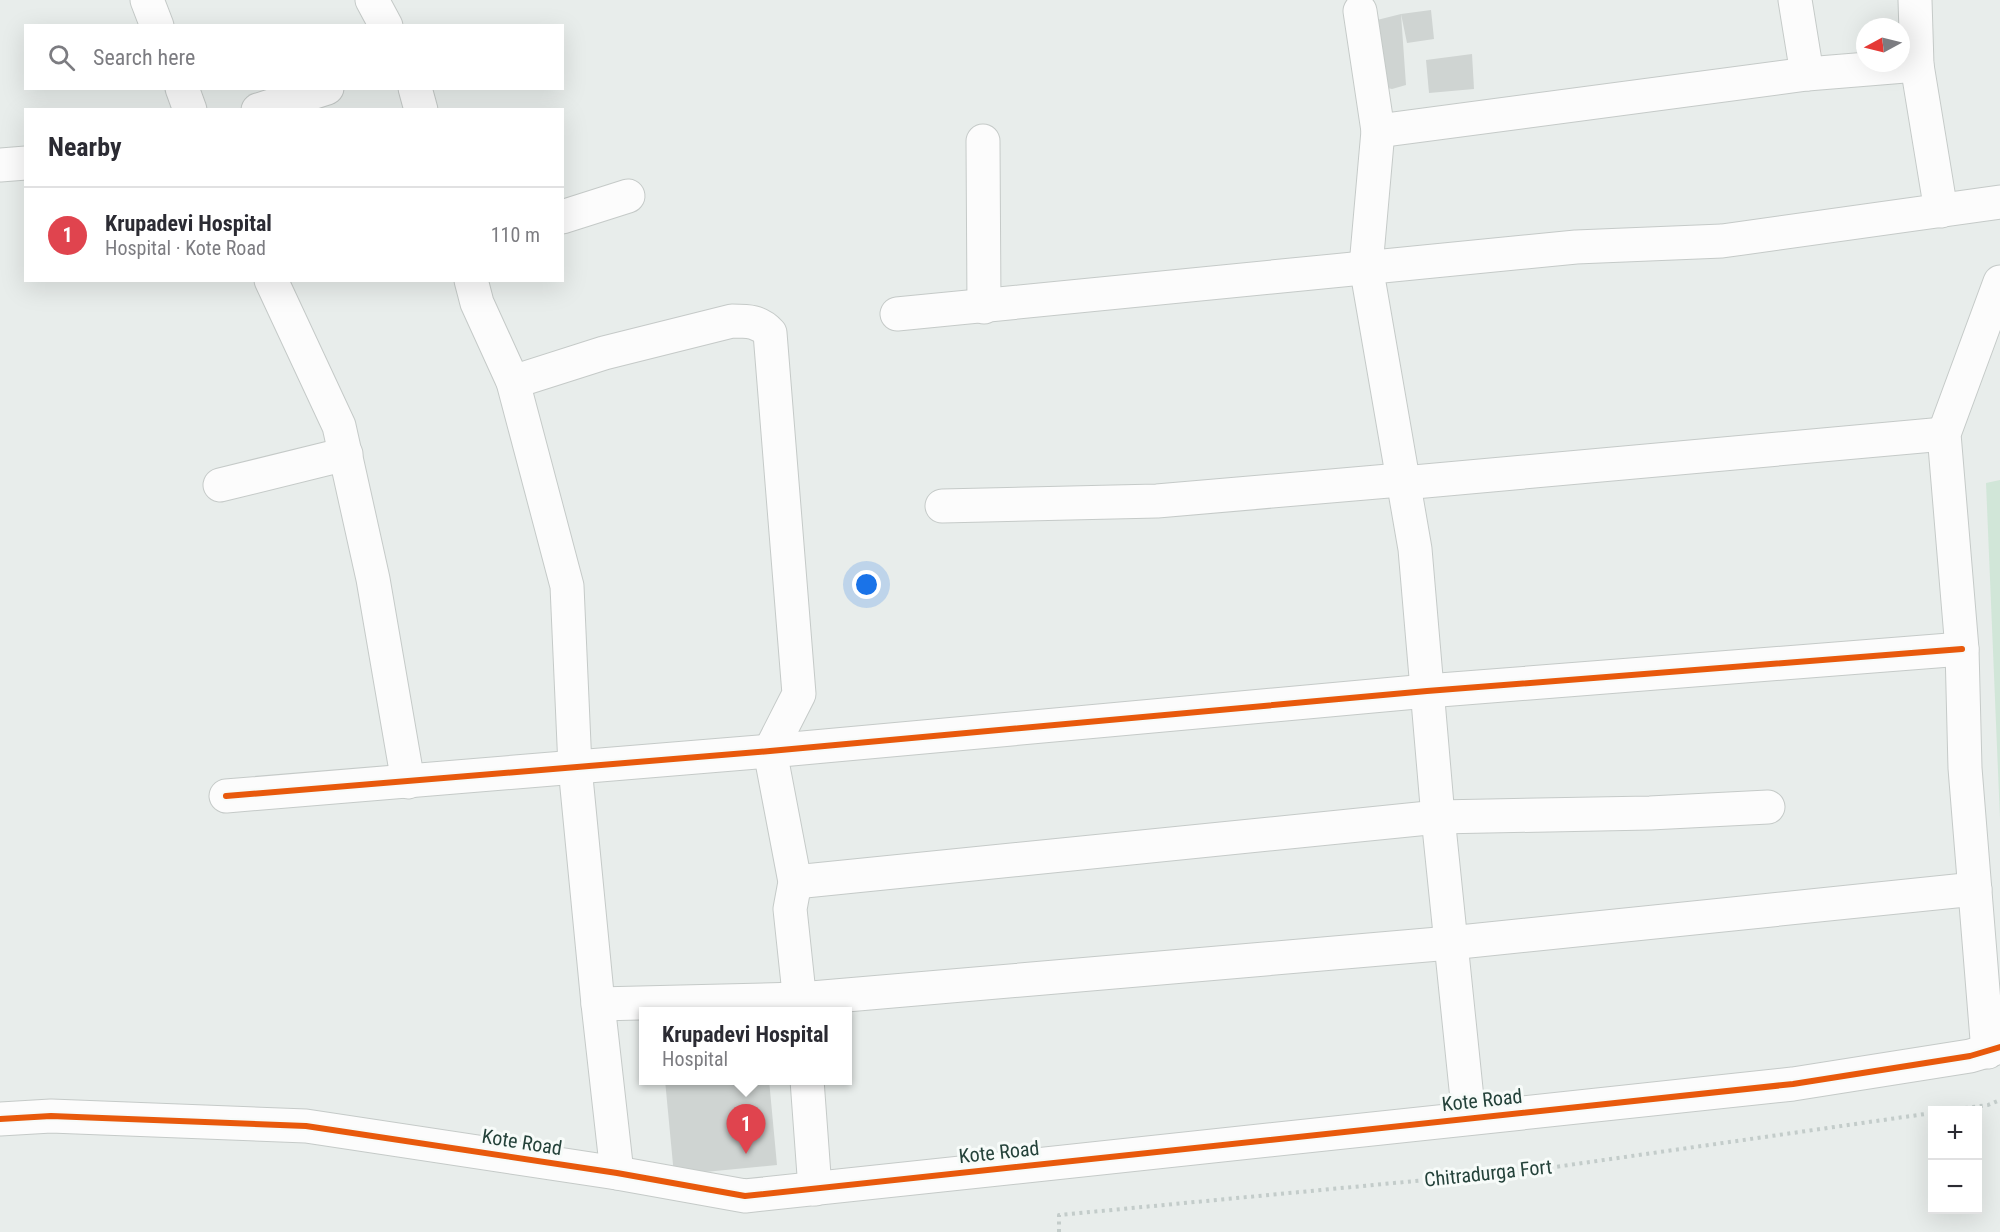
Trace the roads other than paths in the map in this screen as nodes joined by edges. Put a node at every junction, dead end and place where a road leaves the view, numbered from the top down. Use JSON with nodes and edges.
{"nodes":[{"id":1,"x":147,"y":0,"type":"edge"},
{"id":2,"x":372,"y":0,"type":"edge"},
{"id":3,"x":1795,"y":0,"type":"edge"},
{"id":4,"x":1915,"y":0,"type":"edge"},
{"id":5,"x":1360,"y":11,"type":"dead end"},
{"id":6,"x":156,"y":24,"type":"edge"},
{"id":7,"x":385,"y":24,"type":"edge"},
{"id":8,"x":1917,"y":65,"type":"junction"},
{"id":9,"x":1807,"y":74,"type":"junction"},
{"id":10,"x":183,"y":90,"type":"edge"},
{"id":11,"x":321,"y":90,"type":"edge"},
{"id":12,"x":416,"y":90,"type":"edge"},
{"id":13,"x":189,"y":108,"type":"edge"},
{"id":14,"x":264,"y":108,"type":"edge"},
{"id":15,"x":420,"y":108,"type":"edge"},
{"id":16,"x":1378,"y":131,"type":"junction"},
{"id":17,"x":983,"y":141,"type":"dead end"},
{"id":18,"x":24,"y":163,"type":"edge"},
{"id":19,"x":0,"y":165,"type":"edge"},
{"id":20,"x":628,"y":196,"type":"dead end"},
{"id":21,"x":2000,"y":202,"type":"edge"},
{"id":22,"x":1941,"y":211,"type":"junction"},
{"id":23,"x":564,"y":216,"type":"edge"},
{"id":24,"x":1366,"y":266,"type":"junction"},
{"id":25,"x":272,"y":282,"type":"edge"},
{"id":26,"x":472,"y":282,"type":"edge"},
{"id":27,"x":2000,"y":282,"type":"edge"},
{"id":28,"x":984,"y":307,"type":"junction"},
{"id":29,"x":897,"y":314,"type":"dead end"},
{"id":30,"x":513,"y":381,"type":"junction"},
{"id":31,"x":1944,"y":434,"type":"junction"},
{"id":32,"x":346,"y":454,"type":"junction"},
{"id":33,"x":1403,"y":483,"type":"junction"},
{"id":34,"x":220,"y":485,"type":"dead end"},
{"id":35,"x":942,"y":506,"type":"dead end"},
{"id":36,"x":1962,"y":649,"type":"junction"},
{"id":37,"x":1427,"y":691,"type":"junction"},
{"id":38,"x":770,"y":751,"type":"junction"},
{"id":39,"x":575,"y":767,"type":"junction"},
{"id":40,"x":408,"y":782,"type":"junction"},
{"id":41,"x":226,"y":796,"type":"dead end"},
{"id":42,"x":1768,"y":807,"type":"dead end"},
{"id":43,"x":1438,"y":817,"type":"junction"},
{"id":44,"x":795,"y":882,"type":"junction"},
{"id":45,"x":1975,"y":889,"type":"junction"},
{"id":46,"x":1450,"y":943,"type":"junction"},
{"id":47,"x":598,"y":1004,"type":"junction"},
{"id":48,"x":801,"y":1005,"type":"edge"},
{"id":49,"x":1994,"y":1049,"type":"edge"},
{"id":50,"x":807,"y":1085,"type":"edge"},
{"id":51,"x":1469,"y":1118,"type":"junction"},
{"id":52,"x":0,"y":1119,"type":"edge"},
{"id":53,"x":617,"y":1173,"type":"junction"},
{"id":54,"x":815,"y":1189,"type":"junction"}],
"edges":[{"from":1,"to":6,"type":"street"},
{"from":2,"to":7,"type":"street"},
{"from":3,"to":9,"type":"street"},
{"from":4,"to":8,"type":"street"},
{"from":5,"to":16,"type":"street"},
{"from":8,"to":9,"type":"street"},
{"from":8,"to":22,"type":"street"},
{"from":9,"to":16,"type":"street"},
{"from":10,"to":13,"type":"street"},
{"from":11,"to":14,"type":"street"},
{"from":12,"to":15,"type":"street"},
{"from":16,"to":24,"type":"street"},
{"from":17,"to":28,"type":"street"},
{"from":18,"to":19,"type":"street"},
{"from":20,"to":23,"type":"street"},
{"from":21,"to":22,"type":"street"},
{"from":22,"to":24,"type":"street"},
{"from":24,"to":28,"type":"street"},
{"from":24,"to":33,"type":"street"},
{"from":25,"to":32,"type":"street"},
{"from":26,"to":30,"type":"street"},
{"from":27,"to":31,"type":"street"},
{"from":28,"to":29,"type":"street"},
{"from":30,"to":38,"type":"street"},
{"from":30,"to":39,"type":"street"},
{"from":31,"to":33,"type":"street"},
{"from":31,"to":36,"type":"street"},
{"from":32,"to":34,"type":"street"},
{"from":32,"to":40,"type":"street"},
{"from":33,"to":35,"type":"street"},
{"from":33,"to":37,"type":"street"},
{"from":36,"to":37,"type":"street"},
{"from":36,"to":45,"type":"street"},
{"from":37,"to":38,"type":"street"},
{"from":37,"to":43,"type":"street"},
{"from":38,"to":39,"type":"street"},
{"from":38,"to":44,"type":"street"},
{"from":39,"to":40,"type":"street"},
{"from":39,"to":47,"type":"street"},
{"from":40,"to":41,"type":"street"},
{"from":42,"to":43,"type":"street"},
{"from":43,"to":44,"type":"street"},
{"from":43,"to":46,"type":"street"},
{"from":44,"to":48,"type":"street"},
{"from":45,"to":46,"type":"street"},
{"from":45,"to":49,"type":"street"},
{"from":46,"to":48,"type":"street"},
{"from":46,"to":51,"type":"street"},
{"from":47,"to":48,"type":"street"},
{"from":47,"to":53,"type":"street"},
{"from":49,"to":51,"type":"street","name":"Kote Road"},
{"from":50,"to":54,"type":"street"},
{"from":51,"to":54,"type":"street","name":"Kote Road"},
{"from":52,"to":53,"type":"street","name":"Kote Road"},
{"from":53,"to":54,"type":"street","name":"Kote Road"}]}
